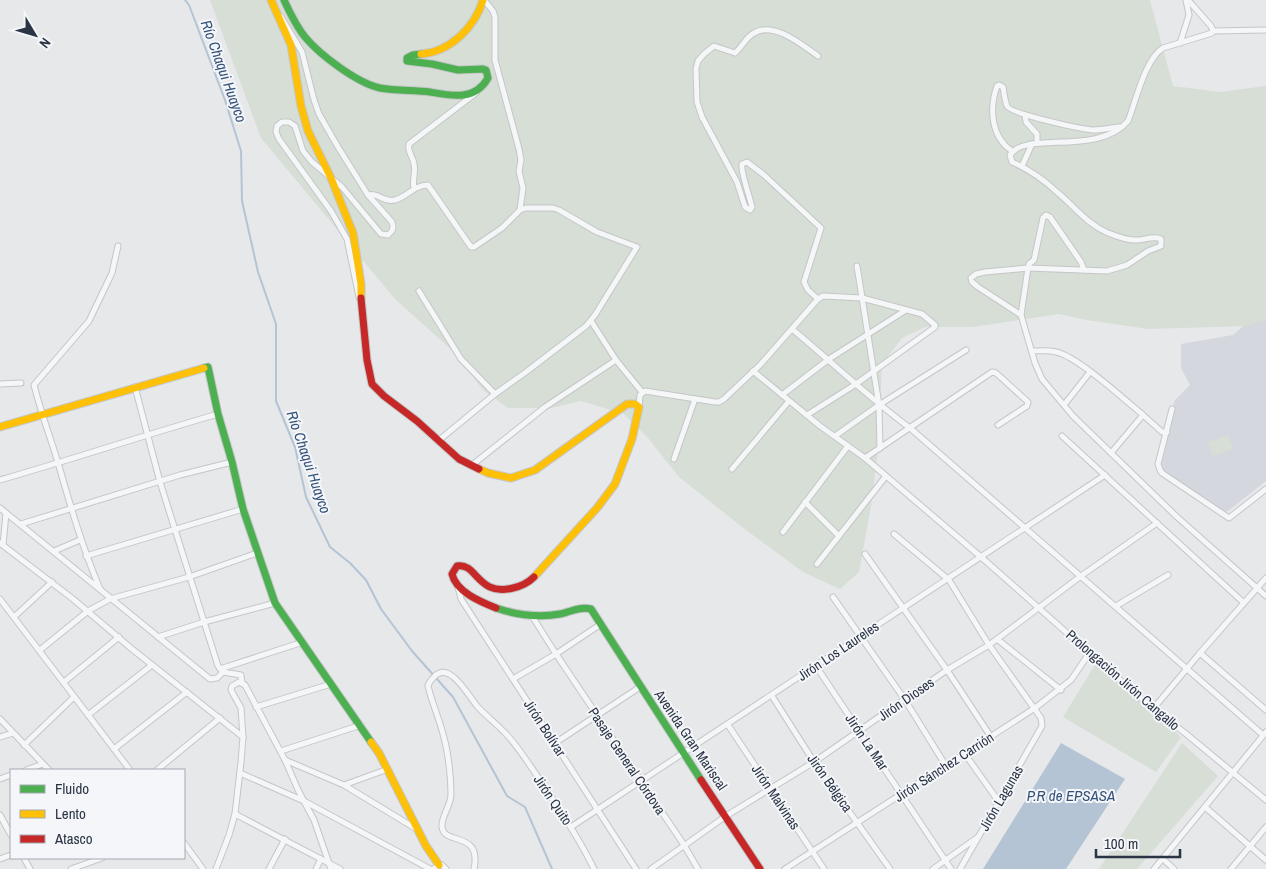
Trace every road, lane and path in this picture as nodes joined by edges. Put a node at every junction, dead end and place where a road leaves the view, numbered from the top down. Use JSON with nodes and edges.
{"nodes":[{"id":1,"x":284,"y":0,"type":"edge"},
{"id":2,"x":484,"y":0,"type":"edge"},
{"id":3,"x":1187,"y":0,"type":"edge"},
{"id":4,"x":272,"y":2,"type":"edge"},
{"id":5,"x":1266,"y":30,"type":"edge"},
{"id":6,"x":1213,"y":31,"type":"junction"},
{"id":7,"x":1180,"y":44,"type":"junction"},
{"id":8,"x":818,"y":56,"type":"dead end"},
{"id":9,"x":478,"y":91,"type":"junction"},
{"id":10,"x":1025,"y":115,"type":"junction"},
{"id":11,"x":1123,"y":126,"type":"junction"},
{"id":12,"x":1034,"y":144,"type":"junction"},
{"id":13,"x":1012,"y":151,"type":"junction"},
{"id":14,"x":1022,"y":166,"type":"junction"},
{"id":15,"x":331,"y":178,"type":"junction"},
{"id":16,"x":414,"y":188,"type":"junction"},
{"id":17,"x":368,"y":195,"type":"junction"},
{"id":18,"x":520,"y":210,"type":"junction"},
{"id":19,"x":118,"y":246,"type":"dead end"},
{"id":20,"x":1034,"y":260,"type":"junction"},
{"id":21,"x":857,"y":266,"type":"dead end"},
{"id":22,"x":1028,"y":268,"type":"junction"},
{"id":23,"x":1042,"y":268,"type":"junction"},
{"id":24,"x":1084,"y":270,"type":"junction"},
{"id":25,"x":420,"y":291,"type":"dead end"},
{"id":26,"x":862,"y":298,"type":"junction"},
{"id":27,"x":818,"y":299,"type":"junction"},
{"id":28,"x":906,"y":310,"type":"junction"},
{"id":29,"x":362,"y":314,"type":"junction"},
{"id":30,"x":1021,"y":316,"type":"junction"},
{"id":31,"x":591,"y":321,"type":"junction"},
{"id":32,"x":792,"y":329,"type":"junction"},
{"id":33,"x":868,"y":334,"type":"junction"},
{"id":34,"x":966,"y":350,"type":"dead end"},
{"id":35,"x":1032,"y":351,"type":"junction"},
{"id":36,"x":829,"y":359,"type":"junction"},
{"id":37,"x":616,"y":360,"type":"junction"},
{"id":38,"x":754,"y":371,"type":"junction"},
{"id":39,"x":873,"y":372,"type":"junction"},
{"id":40,"x":1090,"y":372,"type":"junction"},
{"id":41,"x":21,"y":383,"type":"dead end"},
{"id":42,"x":0,"y":384,"type":"edge"},
{"id":43,"x":856,"y":384,"type":"junction"},
{"id":44,"x":135,"y":387,"type":"junction"},
{"id":45,"x":642,"y":392,"type":"junction"},
{"id":46,"x":495,"y":394,"type":"junction"},
{"id":47,"x":782,"y":395,"type":"junction"},
{"id":48,"x":695,"y":399,"type":"junction"},
{"id":49,"x":789,"y":401,"type":"junction"},
{"id":50,"x":879,"y":405,"type":"junction"},
{"id":51,"x":1064,"y":405,"type":"junction"},
{"id":52,"x":639,"y":407,"type":"junction"},
{"id":53,"x":1172,"y":409,"type":"dead end"},
{"id":54,"x":218,"y":414,"type":"junction"},
{"id":55,"x":807,"y":415,"type":"junction"},
{"id":56,"x":1144,"y":415,"type":"junction"},
{"id":57,"x":42,"y":416,"type":"junction"},
{"id":58,"x":998,"y":425,"type":"dead end"},
{"id":59,"x":0,"y":427,"type":"edge"},
{"id":60,"x":910,"y":428,"type":"junction"},
{"id":61,"x":1167,"y":432,"type":"junction"},
{"id":62,"x":146,"y":434,"type":"junction"},
{"id":63,"x":835,"y":436,"type":"junction"},
{"id":64,"x":1062,"y":436,"type":"dead end"},
{"id":65,"x":438,"y":441,"type":"junction"},
{"id":66,"x":848,"y":446,"type":"junction"},
{"id":67,"x":880,"y":448,"type":"junction"},
{"id":68,"x":1111,"y":453,"type":"junction"},
{"id":69,"x":865,"y":458,"type":"junction"},
{"id":70,"x":674,"y":459,"type":"dead end"},
{"id":71,"x":232,"y":462,"type":"junction"},
{"id":72,"x":58,"y":464,"type":"junction"},
{"id":73,"x":471,"y":466,"type":"junction"},
{"id":74,"x":732,"y":469,"type":"dead end"},
{"id":75,"x":1105,"y":475,"type":"junction"},
{"id":76,"x":886,"y":476,"type":"junction"},
{"id":77,"x":0,"y":480,"type":"edge"},
{"id":78,"x":160,"y":482,"type":"junction"},
{"id":79,"x":1266,"y":489,"type":"edge"},
{"id":80,"x":806,"y":502,"type":"junction"},
{"id":81,"x":0,"y":508,"type":"edge"},
{"id":82,"x":71,"y":508,"type":"junction"},
{"id":83,"x":243,"y":509,"type":"junction"},
{"id":84,"x":6,"y":513,"type":"junction"},
{"id":85,"x":1157,"y":523,"type":"junction"},
{"id":86,"x":21,"y":524,"type":"junction"},
{"id":87,"x":174,"y":528,"type":"junction"},
{"id":88,"x":1026,"y":528,"type":"junction"},
{"id":89,"x":783,"y":532,"type":"dead end"},
{"id":90,"x":894,"y":534,"type":"dead end"},
{"id":91,"x":839,"y":536,"type":"junction"},
{"id":92,"x":80,"y":540,"type":"junction"},
{"id":93,"x":1,"y":544,"type":"edge"},
{"id":94,"x":54,"y":551,"type":"junction"},
{"id":95,"x":258,"y":553,"type":"junction"},
{"id":96,"x":865,"y":554,"type":"dead end"},
{"id":97,"x":86,"y":556,"type":"junction"},
{"id":98,"x":981,"y":557,"type":"junction"},
{"id":99,"x":817,"y":564,"type":"dead end"},
{"id":100,"x":1168,"y":575,"type":"dead end"},
{"id":101,"x":1081,"y":576,"type":"junction"},
{"id":102,"x":189,"y":577,"type":"junction"},
{"id":103,"x":1266,"y":578,"type":"edge"},
{"id":104,"x":949,"y":580,"type":"junction"},
{"id":105,"x":52,"y":582,"type":"junction"},
{"id":106,"x":458,"y":586,"type":"junction"},
{"id":107,"x":1258,"y":588,"type":"junction"},
{"id":108,"x":100,"y":589,"type":"junction"},
{"id":109,"x":1266,"y":596,"type":"edge"},
{"id":110,"x":833,"y":597,"type":"dead end"},
{"id":111,"x":0,"y":598,"type":"edge"},
{"id":112,"x":110,"y":599,"type":"junction"},
{"id":113,"x":275,"y":603,"type":"junction"},
{"id":114,"x":1244,"y":603,"type":"junction"},
{"id":115,"x":1116,"y":606,"type":"junction"},
{"id":116,"x":903,"y":608,"type":"junction"},
{"id":117,"x":1039,"y":608,"type":"junction"},
{"id":118,"x":88,"y":611,"type":"junction"},
{"id":119,"x":532,"y":616,"type":"junction"},
{"id":120,"x":14,"y":617,"type":"junction"},
{"id":121,"x":204,"y":622,"type":"junction"},
{"id":122,"x":601,"y":624,"type":"junction"},
{"id":123,"x":860,"y":636,"type":"junction"},
{"id":124,"x":158,"y":637,"type":"junction"},
{"id":125,"x":119,"y":638,"type":"junction"},
{"id":126,"x":997,"y":639,"type":"junction"},
{"id":127,"x":303,"y":642,"type":"junction"},
{"id":128,"x":989,"y":645,"type":"junction"},
{"id":129,"x":40,"y":650,"type":"junction"},
{"id":130,"x":1090,"y":652,"type":"junction"},
{"id":131,"x":1200,"y":653,"type":"junction"},
{"id":132,"x":556,"y":654,"type":"junction"},
{"id":133,"x":152,"y":665,"type":"junction"},
{"id":134,"x":816,"y":666,"type":"junction"},
{"id":135,"x":1187,"y":668,"type":"junction"},
{"id":136,"x":947,"y":670,"type":"junction"},
{"id":137,"x":222,"y":671,"type":"junction"},
{"id":138,"x":513,"y":678,"type":"junction"},
{"id":139,"x":64,"y":682,"type":"junction"},
{"id":140,"x":240,"y":682,"type":"junction"},
{"id":141,"x":331,"y":684,"type":"junction"},
{"id":142,"x":640,"y":687,"type":"junction"},
{"id":143,"x":1061,"y":690,"type":"junction"},
{"id":144,"x":187,"y":692,"type":"junction"},
{"id":145,"x":772,"y":696,"type":"junction"},
{"id":146,"x":74,"y":697,"type":"junction"},
{"id":147,"x":905,"y":700,"type":"junction"},
{"id":148,"x":256,"y":707,"type":"junction"},
{"id":149,"x":1035,"y":708,"type":"junction"},
{"id":150,"x":1153,"y":709,"type":"junction"},
{"id":151,"x":1266,"y":710,"type":"edge"},
{"id":152,"x":88,"y":714,"type":"junction"},
{"id":153,"x":597,"y":716,"type":"junction"},
{"id":154,"x":220,"y":718,"type":"junction"},
{"id":155,"x":0,"y":719,"type":"edge"},
{"id":156,"x":361,"y":725,"type":"junction"},
{"id":157,"x":728,"y":725,"type":"junction"},
{"id":158,"x":859,"y":731,"type":"junction"},
{"id":159,"x":13,"y":733,"type":"junction"},
{"id":160,"x":1265,"y":734,"type":"edge"},
{"id":161,"x":0,"y":737,"type":"edge"},
{"id":162,"x":243,"y":737,"type":"junction"},
{"id":163,"x":991,"y":737,"type":"junction"},
{"id":164,"x":556,"y":744,"type":"junction"},
{"id":165,"x":24,"y":745,"type":"junction"},
{"id":166,"x":114,"y":749,"type":"junction"},
{"id":167,"x":280,"y":751,"type":"junction"},
{"id":168,"x":683,"y":753,"type":"junction"},
{"id":169,"x":964,"y":754,"type":"junction"},
{"id":170,"x":285,"y":760,"type":"junction"},
{"id":171,"x":814,"y":762,"type":"junction"},
{"id":172,"x":43,"y":764,"type":"junction"},
{"id":173,"x":946,"y":766,"type":"junction"},
{"id":174,"x":29,"y":769,"type":"edge"},
{"id":175,"x":48,"y":769,"type":"edge"},
{"id":176,"x":129,"y":769,"type":"edge"},
{"id":177,"x":158,"y":769,"type":"edge"},
{"id":178,"x":388,"y":770,"type":"junction"},
{"id":179,"x":240,"y":772,"type":"junction"},
{"id":180,"x":1233,"y":774,"type":"junction"},
{"id":181,"x":640,"y":780,"type":"junction"},
{"id":182,"x":344,"y":785,"type":"junction"},
{"id":183,"x":770,"y":789,"type":"junction"},
{"id":184,"x":902,"y":794,"type":"junction"},
{"id":185,"x":1266,"y":800,"type":"edge"},
{"id":186,"x":304,"y":801,"type":"junction"},
{"id":187,"x":999,"y":802,"type":"junction"},
{"id":188,"x":1205,"y":806,"type":"junction"},
{"id":189,"x":598,"y":810,"type":"junction"},
{"id":190,"x":235,"y":814,"type":"junction"},
{"id":191,"x":0,"y":815,"type":"edge"},
{"id":192,"x":726,"y":816,"type":"junction"},
{"id":193,"x":858,"y":823,"type":"junction"},
{"id":194,"x":571,"y":827,"type":"junction"},
{"id":195,"x":1266,"y":827,"type":"edge"},
{"id":196,"x":418,"y":830,"type":"junction"},
{"id":197,"x":10,"y":833,"type":"edge"},
{"id":198,"x":980,"y":835,"type":"junction"},
{"id":199,"x":285,"y":839,"type":"junction"},
{"id":200,"x":185,"y":844,"type":"edge"},
{"id":201,"x":684,"y":845,"type":"junction"},
{"id":202,"x":1250,"y":846,"type":"junction"},
{"id":203,"x":812,"y":852,"type":"junction"},
{"id":204,"x":99,"y":859,"type":"edge"},
{"id":205,"x":321,"y":859,"type":"junction"},
{"id":206,"x":1163,"y":859,"type":"junction"},
{"id":207,"x":946,"y":860,"type":"junction"},
{"id":208,"x":1266,"y":860,"type":"edge"},
{"id":209,"x":330,"y":866,"type":"edge"},
{"id":210,"x":434,"y":868,"type":"edge"},
{"id":211,"x":71,"y":869,"type":"edge"},
{"id":212,"x":203,"y":869,"type":"edge"},
{"id":213,"x":216,"y":869,"type":"edge"},
{"id":214,"x":269,"y":869,"type":"edge"},
{"id":215,"x":316,"y":869,"type":"edge"},
{"id":216,"x":340,"y":869,"type":"edge"},
{"id":217,"x":446,"y":869,"type":"edge"},
{"id":218,"x":474,"y":869,"type":"edge"},
{"id":219,"x":594,"y":869,"type":"edge"},
{"id":220,"x":636,"y":869,"type":"edge"},
{"id":221,"x":651,"y":869,"type":"edge"},
{"id":222,"x":698,"y":869,"type":"edge"},
{"id":223,"x":760,"y":869,"type":"edge"},
{"id":224,"x":785,"y":869,"type":"edge"},
{"id":225,"x":824,"y":869,"type":"edge"},
{"id":226,"x":890,"y":869,"type":"edge"},
{"id":227,"x":933,"y":869,"type":"edge"},
{"id":228,"x":951,"y":869,"type":"edge"},
{"id":229,"x":960,"y":869,"type":"edge"},
{"id":230,"x":1154,"y":869,"type":"edge"},
{"id":231,"x":1174,"y":869,"type":"edge"},
{"id":232,"x":1231,"y":869,"type":"edge"}],
"edges":[{"from":1,"to":9,"type":"street"},
{"from":2,"to":9,"type":"street"},
{"from":2,"to":18,"type":"street"},
{"from":3,"to":6,"type":"street"},
{"from":3,"to":7,"type":"street"},
{"from":4,"to":15,"type":"street"},
{"from":4,"to":17,"type":"street"},
{"from":5,"to":6,"type":"street"},
{"from":6,"to":7,"type":"street"},
{"from":7,"to":11,"type":"street"},
{"from":8,"to":27,"type":"street"},
{"from":9,"to":16,"type":"street"},
{"from":10,"to":11,"type":"street"},
{"from":10,"to":12,"type":"street"},
{"from":10,"to":13,"type":"street"},
{"from":11,"to":12,"type":"street"},
{"from":12,"to":13,"type":"street"},
{"from":12,"to":14,"type":"street"},
{"from":13,"to":14,"type":"street"},
{"from":14,"to":24,"type":"street"},
{"from":15,"to":17,"type":"street"},
{"from":15,"to":29,"type":"street"},
{"from":15,"to":29,"type":"street"},
{"from":16,"to":17,"type":"street"},
{"from":16,"to":18,"type":"street"},
{"from":18,"to":31,"type":"street"},
{"from":19,"to":57,"type":"street"},
{"from":20,"to":22,"type":"street"},
{"from":20,"to":23,"type":"street"},
{"from":20,"to":24,"type":"street"},
{"from":21,"to":26,"type":"street"},
{"from":22,"to":23,"type":"street"},
{"from":22,"to":30,"type":"street"},
{"from":22,"to":30,"type":"street"},
{"from":23,"to":24,"type":"street"},
{"from":25,"to":46,"type":"street"},
{"from":26,"to":27,"type":"street"},
{"from":26,"to":28,"type":"street"},
{"from":26,"to":33,"type":"street"},
{"from":27,"to":32,"type":"street"},
{"from":28,"to":33,"type":"street"},
{"from":28,"to":39,"type":"street"},
{"from":29,"to":65,"type":"street"},
{"from":30,"to":35,"type":"street"},
{"from":31,"to":37,"type":"street"},
{"from":31,"to":46,"type":"street"},
{"from":32,"to":36,"type":"street"},
{"from":32,"to":38,"type":"street"},
{"from":33,"to":36,"type":"street"},
{"from":33,"to":39,"type":"street"},
{"from":34,"to":50,"type":"street"},
{"from":35,"to":40,"type":"street"},
{"from":35,"to":51,"type":"street"},
{"from":36,"to":43,"type":"street"},
{"from":36,"to":47,"type":"street"},
{"from":37,"to":45,"type":"street"},
{"from":37,"to":73,"type":"street"},
{"from":38,"to":47,"type":"street","name":"Prolongación Jirón Cangallo"},
{"from":38,"to":48,"type":"street"},
{"from":39,"to":43,"type":"street"},
{"from":39,"to":50,"type":"street"},
{"from":40,"to":51,"type":"street"},
{"from":40,"to":56,"type":"street"},
{"from":41,"to":42,"type":"street"},
{"from":43,"to":50,"type":"street"},
{"from":43,"to":55,"type":"street"},
{"from":44,"to":54,"type":"street"},
{"from":44,"to":57,"type":"street"},
{"from":44,"to":62,"type":"street"},
{"from":45,"to":48,"type":"street"},
{"from":45,"to":52,"type":"street"},
{"from":46,"to":65,"type":"street"},
{"from":47,"to":49,"type":"street","name":"Prolongación Jirón Cangallo"},
{"from":48,"to":70,"type":"street"},
{"from":49,"to":55,"type":"street","name":"Prolongación Jirón Cangallo"},
{"from":49,"to":74,"type":"street"},
{"from":50,"to":60,"type":"street"},
{"from":50,"to":63,"type":"street"},
{"from":50,"to":67,"type":"street"},
{"from":51,"to":68,"type":"street"},
{"from":52,"to":73,"type":"street"},
{"from":52,"to":106,"type":"street"},
{"from":53,"to":61,"type":"street"},
{"from":54,"to":62,"type":"street"},
{"from":54,"to":71,"type":"street"},
{"from":55,"to":63,"type":"street","name":"Prolongación Jirón Cangallo"},
{"from":56,"to":61,"type":"street"},
{"from":56,"to":68,"type":"street"},
{"from":57,"to":59,"type":"street"},
{"from":57,"to":72,"type":"street"},
{"from":58,"to":60,"type":"street"},
{"from":60,"to":67,"type":"street"},
{"from":60,"to":88,"type":"street"},
{"from":61,"to":79,"type":"street"},
{"from":62,"to":72,"type":"street"},
{"from":62,"to":78,"type":"street"},
{"from":63,"to":66,"type":"street","name":"Prolongación Jirón Cangallo"},
{"from":64,"to":75,"type":"street"},
{"from":65,"to":73,"type":"street"},
{"from":66,"to":69,"type":"street","name":"Prolongación Jirón Cangallo"},
{"from":66,"to":80,"type":"street"},
{"from":67,"to":69,"type":"street"},
{"from":68,"to":107,"type":"street"},
{"from":69,"to":76,"type":"street","name":"Prolongación Jirón Cangallo"},
{"from":71,"to":78,"type":"street"},
{"from":71,"to":83,"type":"street"},
{"from":72,"to":77,"type":"street"},
{"from":72,"to":82,"type":"street"},
{"from":75,"to":85,"type":"street"},
{"from":75,"to":88,"type":"street","name":"Jirón Los Laureles"},
{"from":76,"to":91,"type":"street"},
{"from":76,"to":98,"type":"street","name":"Prolongación Jirón Cangallo"},
{"from":78,"to":82,"type":"street"},
{"from":78,"to":87,"type":"street"},
{"from":80,"to":89,"type":"street"},
{"from":80,"to":91,"type":"street"},
{"from":81,"to":84,"type":"street"},
{"from":82,"to":86,"type":"street"},
{"from":82,"to":92,"type":"street"},
{"from":83,"to":87,"type":"street"},
{"from":83,"to":95,"type":"street"},
{"from":84,"to":86,"type":"street"},
{"from":84,"to":93,"type":"street"},
{"from":85,"to":101,"type":"street","name":"Jirón Dioses"},
{"from":85,"to":114,"type":"street"},
{"from":86,"to":94,"type":"street"},
{"from":87,"to":97,"type":"street"},
{"from":87,"to":102,"type":"street"},
{"from":88,"to":98,"type":"street","name":"Jirón Los Laureles"},
{"from":88,"to":101,"type":"street"},
{"from":90,"to":104,"type":"street"},
{"from":91,"to":99,"type":"street"},
{"from":92,"to":94,"type":"street"},
{"from":92,"to":97,"type":"street"},
{"from":93,"to":105,"type":"street"},
{"from":94,"to":108,"type":"street"},
{"from":95,"to":102,"type":"street"},
{"from":95,"to":113,"type":"street"},
{"from":96,"to":116,"type":"street"},
{"from":97,"to":108,"type":"street"},
{"from":98,"to":104,"type":"street","name":"Jirón Los Laureles"},
{"from":98,"to":117,"type":"street","name":"Prolongación Jirón Cangallo"},
{"from":100,"to":115,"type":"street"},
{"from":101,"to":115,"type":"street"},
{"from":101,"to":117,"type":"street","name":"Jirón Dioses"},
{"from":102,"to":112,"type":"street"},
{"from":102,"to":121,"type":"street"},
{"from":103,"to":107,"type":"street"},
{"from":104,"to":116,"type":"street","name":"Jirón Los Laureles"},
{"from":104,"to":128,"type":"street"},
{"from":105,"to":118,"type":"street"},
{"from":105,"to":120,"type":"street"},
{"from":106,"to":119,"type":"street"},
{"from":106,"to":138,"type":"street","name":"Jirón Bolívar"},
{"from":107,"to":109,"type":"street"},
{"from":107,"to":114,"type":"street"},
{"from":108,"to":112,"type":"street"},
{"from":110,"to":123,"type":"street"},
{"from":111,"to":120,"type":"street"},
{"from":112,"to":118,"type":"street"},
{"from":112,"to":124,"type":"street"},
{"from":113,"to":121,"type":"street"},
{"from":113,"to":127,"type":"street"},
{"from":114,"to":131,"type":"street"},
{"from":115,"to":135,"type":"street"},
{"from":116,"to":123,"type":"street","name":"Jirón Los Laureles"},
{"from":116,"to":136,"type":"street"},
{"from":117,"to":126,"type":"street","name":"Jirón Dioses"},
{"from":117,"to":130,"type":"street","name":"Prolongación Jirón Cangallo"},
{"from":118,"to":125,"type":"street"},
{"from":118,"to":129,"type":"street"},
{"from":119,"to":122,"type":"street","name":"Avenida Gran Mariscal"},
{"from":119,"to":132,"type":"street","name":"Pasaje General Córdova"},
{"from":120,"to":129,"type":"street"},
{"from":121,"to":124,"type":"street"},
{"from":121,"to":137,"type":"street"},
{"from":122,"to":132,"type":"street"},
{"from":122,"to":142,"type":"street","name":"Avenida Gran Mariscal"},
{"from":123,"to":134,"type":"street","name":"Jirón Los Laureles"},
{"from":123,"to":147,"type":"street"},
{"from":124,"to":137,"type":"street"},
{"from":125,"to":133,"type":"street"},
{"from":125,"to":139,"type":"street"},
{"from":126,"to":128,"type":"street","name":"Jirón Dioses"},
{"from":126,"to":143,"type":"street"},
{"from":127,"to":137,"type":"street"},
{"from":127,"to":141,"type":"street"},
{"from":128,"to":136,"type":"street","name":"Jirón Dioses"},
{"from":128,"to":149,"type":"street"},
{"from":129,"to":139,"type":"street"},
{"from":130,"to":143,"type":"street","name":"Jirón Sánchez Carrión"},
{"from":130,"to":150,"type":"street","name":"Prolongación Jirón Cangallo"},
{"from":131,"to":135,"type":"street"},
{"from":131,"to":151,"type":"street"},
{"from":132,"to":138,"type":"street"},
{"from":132,"to":153,"type":"street","name":"Pasaje General Córdova"},
{"from":133,"to":144,"type":"street"},
{"from":133,"to":152,"type":"street"},
{"from":134,"to":145,"type":"street","name":"Jirón Los Laureles"},
{"from":134,"to":158,"type":"street","name":"Jirón La Mar"},
{"from":135,"to":150,"type":"street"},
{"from":135,"to":160,"type":"street"},
{"from":136,"to":147,"type":"street","name":"Jirón Dioses"},
{"from":136,"to":163,"type":"street"},
{"from":137,"to":140,"type":"street"},
{"from":138,"to":164,"type":"street","name":"Jirón Bolívar"},
{"from":139,"to":146,"type":"street"},
{"from":140,"to":148,"type":"street"},
{"from":140,"to":162,"type":"street"},
{"from":141,"to":148,"type":"street"},
{"from":141,"to":156,"type":"street"},
{"from":142,"to":153,"type":"street"},
{"from":142,"to":168,"type":"street","name":"Avenida Gran Mariscal"},
{"from":143,"to":149,"type":"street","name":"Jirón Sánchez Carrión"},
{"from":144,"to":154,"type":"street"},
{"from":144,"to":166,"type":"street"},
{"from":145,"to":157,"type":"street","name":"Jirón Los Laureles"},
{"from":145,"to":171,"type":"street","name":"Jirón Bélgica"},
{"from":146,"to":152,"type":"street"},
{"from":146,"to":165,"type":"street"},
{"from":147,"to":158,"type":"street","name":"Jirón Dioses"},
{"from":147,"to":173,"type":"street"},
{"from":148,"to":167,"type":"street"},
{"from":149,"to":163,"type":"street","name":"Jirón Sánchez Carrión"},
{"from":149,"to":187,"type":"street","name":"Jirón Lagunas"},
{"from":150,"to":180,"type":"street","name":"Prolongación Jirón Cangallo"},
{"from":152,"to":166,"type":"street"},
{"from":153,"to":164,"type":"street"},
{"from":153,"to":181,"type":"street","name":"Pasaje General Córdova"},
{"from":154,"to":162,"type":"street"},
{"from":154,"to":177,"type":"street"},
{"from":155,"to":159,"type":"street"},
{"from":156,"to":167,"type":"street"},
{"from":156,"to":178,"type":"street"},
{"from":157,"to":168,"type":"street","name":"Jirón Los Laureles"},
{"from":157,"to":183,"type":"street","name":"Jirón Malvinas"},
{"from":158,"to":171,"type":"street","name":"Jirón Dioses"},
{"from":158,"to":184,"type":"street","name":"Jirón La Mar"},
{"from":159,"to":161,"type":"street"},
{"from":159,"to":165,"type":"street"},
{"from":160,"to":180,"type":"street"},
{"from":162,"to":179,"type":"street"},
{"from":163,"to":169,"type":"street","name":"Jirón Sánchez Carrión"},
{"from":164,"to":189,"type":"street","name":"Jirón Bolívar"},
{"from":165,"to":172,"type":"street"},
{"from":166,"to":176,"type":"street"},
{"from":167,"to":170,"type":"street"},
{"from":168,"to":181,"type":"street","name":"Jirón Los Laureles"},
{"from":168,"to":192,"type":"street","name":"Avenida Gran Mariscal"},
{"from":169,"to":173,"type":"street","name":"Jirón Sánchez Carrión"},
{"from":169,"to":187,"type":"street"},
{"from":170,"to":182,"type":"street"},
{"from":170,"to":186,"type":"street"},
{"from":171,"to":183,"type":"street","name":"Jirón Dioses"},
{"from":171,"to":193,"type":"street","name":"Jirón Bélgica"},
{"from":172,"to":174,"type":"street"},
{"from":172,"to":175,"type":"street"},
{"from":173,"to":184,"type":"street","name":"Jirón Sánchez Carrión"},
{"from":178,"to":182,"type":"street"},
{"from":178,"to":196,"type":"street"},
{"from":179,"to":186,"type":"street"},
{"from":179,"to":190,"type":"street"},
{"from":180,"to":185,"type":"street","name":"Prolongación Jirón Cangallo"},
{"from":180,"to":188,"type":"street"},
{"from":181,"to":189,"type":"street","name":"Jirón Los Laureles"},
{"from":181,"to":201,"type":"street","name":"Pasaje General Córdova"},
{"from":182,"to":196,"type":"street"},
{"from":183,"to":192,"type":"street","name":"Jirón Dioses"},
{"from":183,"to":203,"type":"street","name":"Jirón Malvinas"},
{"from":184,"to":193,"type":"street","name":"Jirón Sánchez Carrión"},
{"from":184,"to":207,"type":"street","name":"Jirón La Mar"},
{"from":186,"to":209,"type":"street"},
{"from":186,"to":210,"type":"street"},
{"from":187,"to":198,"type":"street","name":"Jirón Lagunas"},
{"from":188,"to":202,"type":"street"},
{"from":188,"to":206,"type":"street"},
{"from":189,"to":194,"type":"street","name":"Jirón Los Laureles"},
{"from":189,"to":220,"type":"street","name":"Jirón Bolívar"},
{"from":190,"to":199,"type":"street"},
{"from":190,"to":213,"type":"street"},
{"from":191,"to":197,"type":"street"},
{"from":192,"to":201,"type":"street","name":"Jirón Dioses"},
{"from":192,"to":223,"type":"street","name":"Avenida Gran Mariscal"},
{"from":193,"to":203,"type":"street","name":"Jirón Sánchez Carrión"},
{"from":193,"to":226,"type":"street","name":"Jirón Bélgica"},
{"from":194,"to":218,"type":"street","name":"Jirón Quito"},
{"from":194,"to":219,"type":"street","name":"Jirón Quito"},
{"from":195,"to":202,"type":"street"},
{"from":196,"to":210,"type":"street"},
{"from":198,"to":207,"type":"street"},
{"from":198,"to":229,"type":"street","name":"Jirón Lagunas"},
{"from":199,"to":205,"type":"street"},
{"from":199,"to":214,"type":"street"},
{"from":200,"to":212,"type":"street"},
{"from":201,"to":221,"type":"street","name":"Jirón Dioses"},
{"from":201,"to":222,"type":"street","name":"Pasaje General Córdova"},
{"from":202,"to":208,"type":"street"},
{"from":202,"to":232,"type":"street"},
{"from":203,"to":224,"type":"street","name":"Jirón Sánchez Carrión"},
{"from":203,"to":225,"type":"street","name":"Jirón Malvinas"},
{"from":204,"to":211,"type":"street"},
{"from":205,"to":209,"type":"street"},
{"from":205,"to":215,"type":"street"},
{"from":206,"to":230,"type":"street"},
{"from":206,"to":231,"type":"street"},
{"from":207,"to":227,"type":"street"},
{"from":207,"to":228,"type":"street","name":"Jirón La Mar"},
{"from":209,"to":216,"type":"street"},
{"from":210,"to":217,"type":"street"}]}
